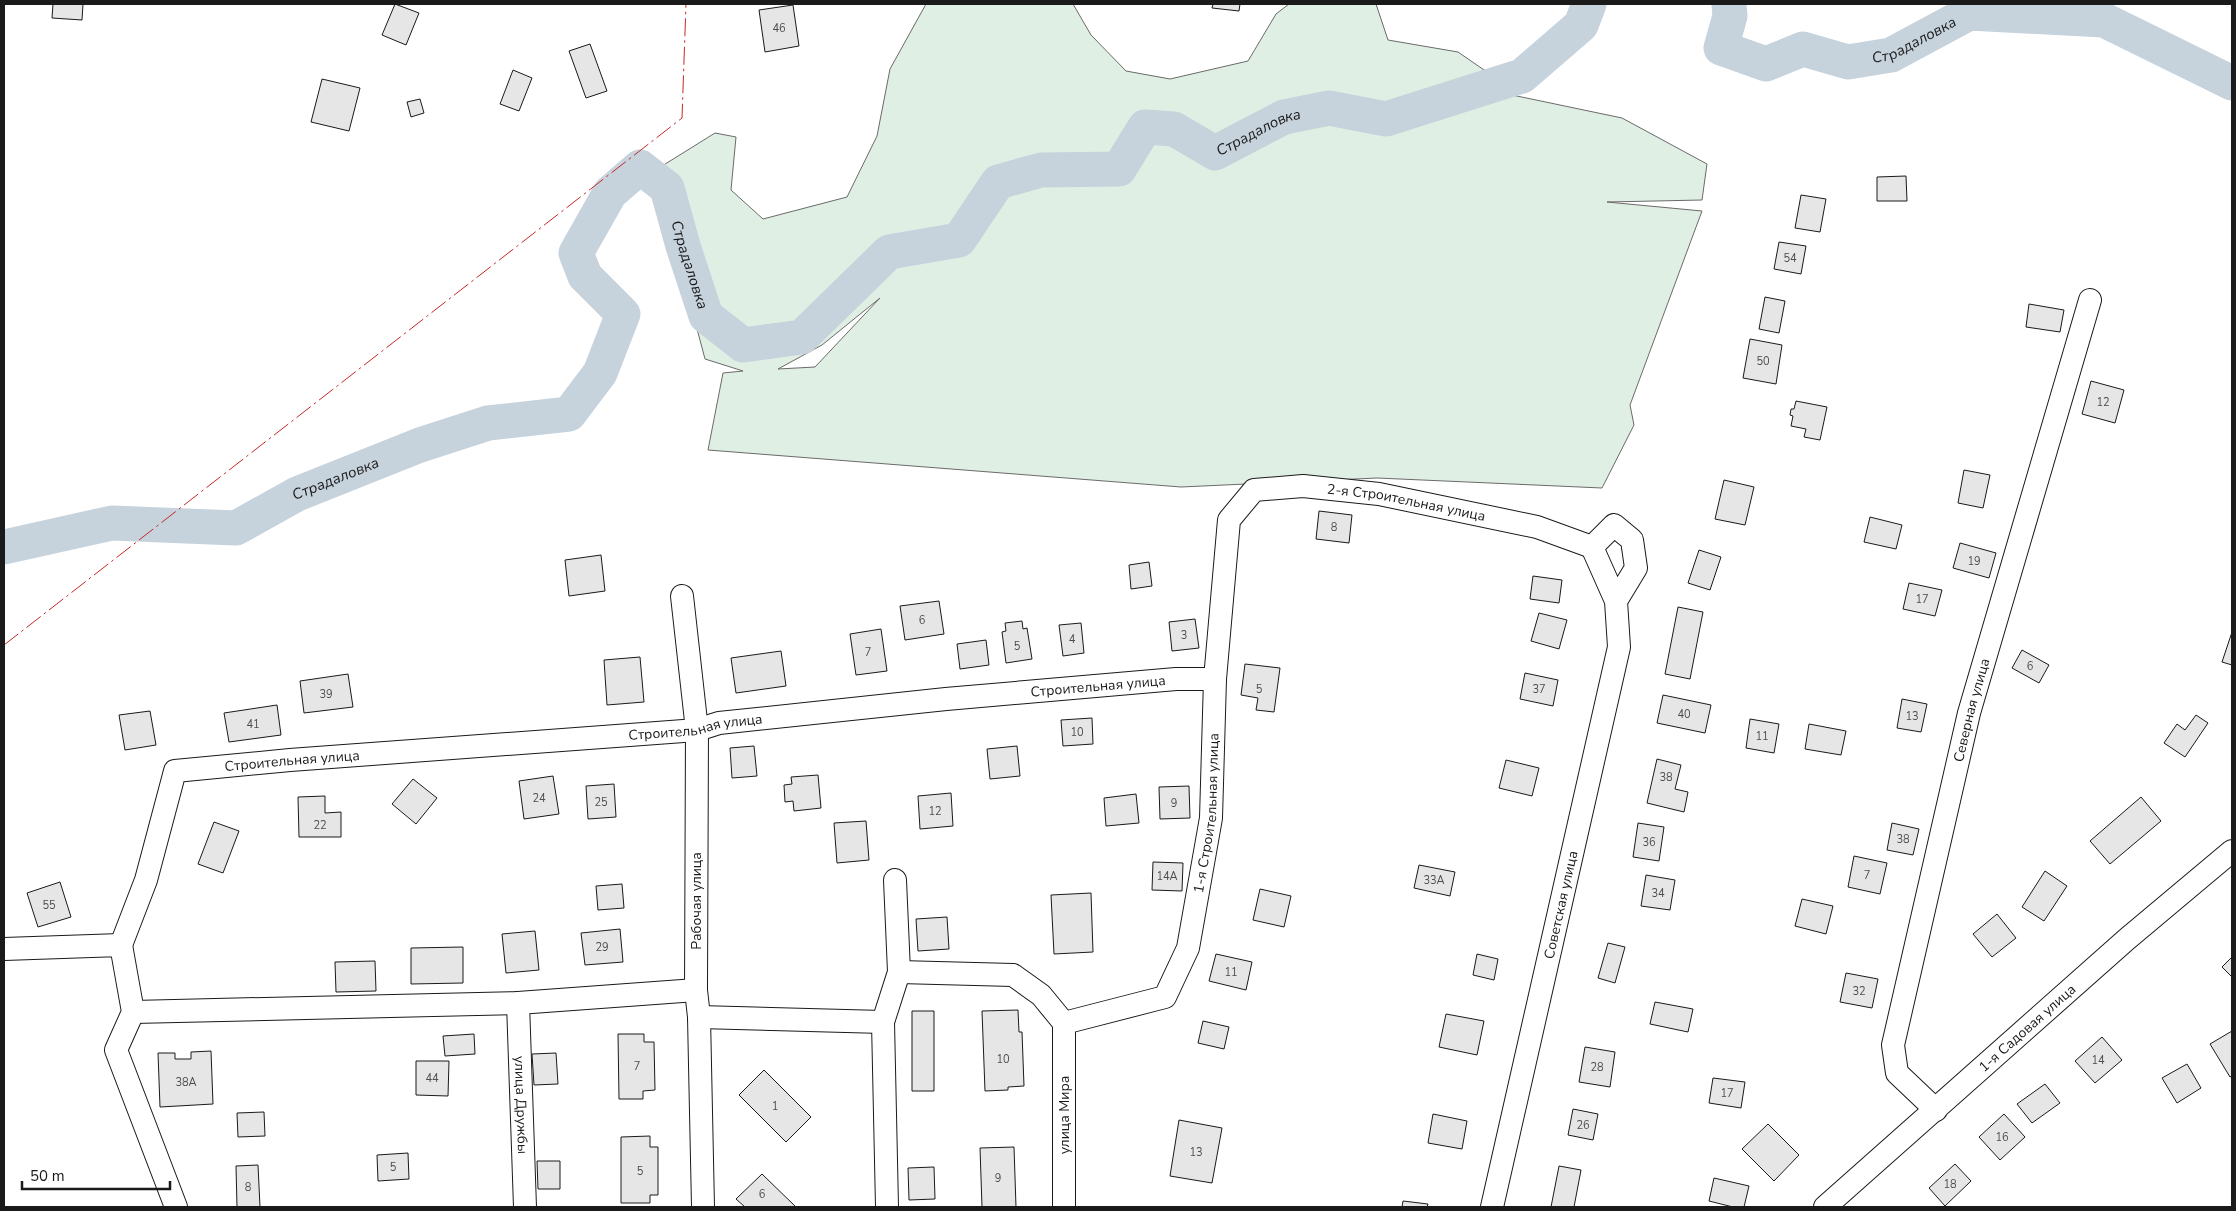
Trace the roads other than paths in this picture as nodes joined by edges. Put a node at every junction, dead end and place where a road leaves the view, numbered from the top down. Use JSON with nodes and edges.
{"nodes":[{"id":1,"x":2090,"y":300,"type":"dead end"},
{"id":2,"x":1229,"y":520,"type":"joint"},
{"id":3,"x":1592,"y":547,"type":"junction"},
{"id":4,"x":682,"y":596,"type":"dead end"},
{"id":5,"x":1616,"y":601,"type":"junction"},
{"id":6,"x":1215,"y":679,"type":"junction"},
{"id":7,"x":696,"y":730,"type":"junction"},
{"id":8,"x":2232,"y":851,"type":"edge"},
{"id":9,"x":895,"y":880,"type":"dead end"},
{"id":10,"x":121,"y":946,"type":"junction"},
{"id":11,"x":4,"y":949,"type":"edge"},
{"id":12,"x":899,"y":972,"type":"junction"},
{"id":13,"x":696,"y":990,"type":"junction"},
{"id":14,"x":518,"y":1003,"type":"junction"},
{"id":15,"x":133,"y":1012,"type":"junction"},
{"id":16,"x":699,"y":1017,"type":"junction"},
{"id":17,"x":883,"y":1022,"type":"junction"},
{"id":18,"x":1064,"y":1024,"type":"junction"},
{"id":19,"x":1936,"y":1110,"type":"junction"},
{"id":20,"x":176,"y":1207,"type":"edge"},
{"id":21,"x":525,"y":1207,"type":"edge"},
{"id":22,"x":703,"y":1207,"type":"edge"},
{"id":23,"x":887,"y":1207,"type":"edge"},
{"id":24,"x":1064,"y":1207,"type":"edge"},
{"id":25,"x":1492,"y":1207,"type":"edge"},
{"id":26,"x":1825,"y":1207,"type":"edge"}],
"edges":[{"from":1,"to":19,"type":"street","name":"Северная улица"},
{"from":2,"to":3,"type":"street","name":"2-я Строительная улица"},
{"from":2,"to":6,"type":"street","name":"1-я Строительная улица"},
{"from":3,"to":5,"type":"street","name":"Советская улица"},
{"from":3,"to":5,"type":"street"},
{"from":4,"to":7,"type":"street","name":"Рабочая улица"},
{"from":5,"to":25,"type":"street","name":"Советская улица"},
{"from":6,"to":7,"type":"street","name":"Строительная улица"},
{"from":6,"to":18,"type":"street","name":"1-я Строительная улица"},
{"from":7,"to":10,"type":"street","name":"Строительная улица"},
{"from":7,"to":13,"type":"street","name":"Рабочая улица"},
{"from":8,"to":19,"type":"street","name":"1-я Садовая улица"},
{"from":9,"to":12,"type":"street"},
{"from":10,"to":11,"type":"street"},
{"from":10,"to":15,"type":"street"},
{"from":12,"to":17,"type":"street"},
{"from":12,"to":18,"type":"street"},
{"from":13,"to":14,"type":"street"},
{"from":13,"to":16,"type":"street","name":"Рабочая улица"},
{"from":14,"to":15,"type":"street"},
{"from":14,"to":21,"type":"street","name":"улица Дружбы"},
{"from":15,"to":20,"type":"street"},
{"from":16,"to":17,"type":"street"},
{"from":16,"to":22,"type":"street","name":"Рабочая улица"},
{"from":17,"to":23,"type":"street"},
{"from":18,"to":24,"type":"street","name":"улица Мира"},
{"from":19,"to":26,"type":"street","name":"1-я Садовая улица"}]}
